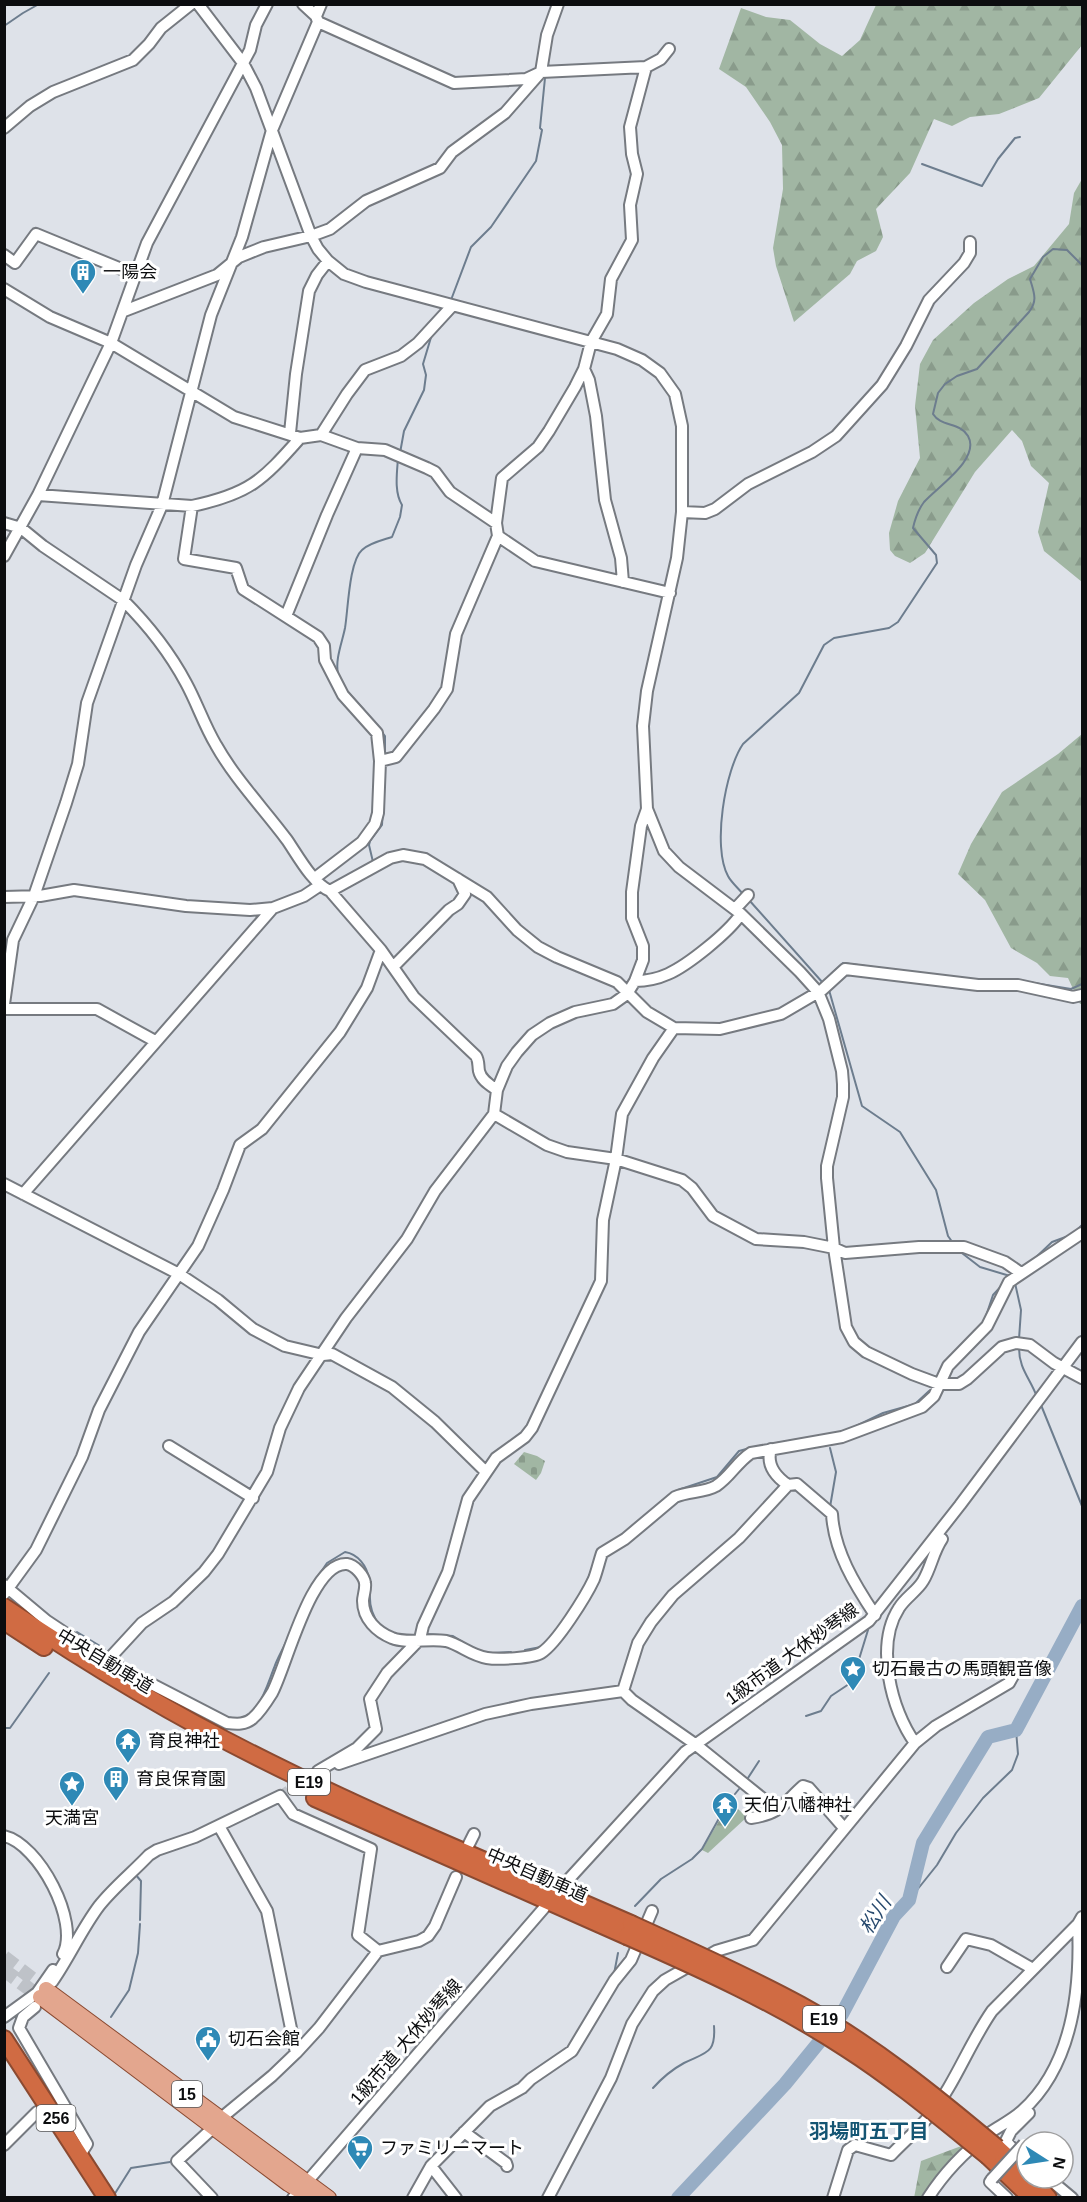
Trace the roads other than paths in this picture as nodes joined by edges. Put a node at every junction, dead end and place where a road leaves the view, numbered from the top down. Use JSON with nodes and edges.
{"nodes":[{"id":1,"x":190,"y":4,"type":"edge"},
{"id":2,"x":198,"y":4,"type":"edge"},
{"id":3,"x":267,"y":4,"type":"edge"},
{"id":4,"x":303,"y":4,"type":"edge"},
{"id":5,"x":321,"y":4,"type":"edge"},
{"id":6,"x":558,"y":4,"type":"edge"},
{"id":7,"x":317,"y":19,"type":"junction"},
{"id":8,"x":669,"y":49,"type":"dead end"},
{"id":9,"x":243,"y":63,"type":"junction"},
{"id":10,"x":646,"y":67,"type":"junction"},
{"id":11,"x":541,"y":72,"type":"junction"},
{"id":12,"x":4,"y":128,"type":"edge"},
{"id":13,"x":272,"y":130,"type":"junction"},
{"id":14,"x":311,"y":236,"type":"junction"},
{"id":15,"x":970,"y":242,"type":"dead end"},
{"id":16,"x":4,"y":255,"type":"edge"},
{"id":17,"x":328,"y":261,"type":"junction"},
{"id":18,"x":229,"y":267,"type":"junction"},
{"id":19,"x":136,"y":275,"type":"junction"},
{"id":20,"x":4,"y":289,"type":"edge"},
{"id":21,"x":452,"y":306,"type":"junction"},
{"id":22,"x":124,"y":311,"type":"junction"},
{"id":23,"x":591,"y":342,"type":"junction"},
{"id":24,"x":111,"y":343,"type":"junction"},
{"id":25,"x":584,"y":369,"type":"junction"},
{"id":26,"x":192,"y":393,"type":"junction"},
{"id":27,"x":321,"y":435,"type":"junction"},
{"id":28,"x":295,"y":436,"type":"junction"},
{"id":29,"x":357,"y":448,"type":"junction"},
{"id":30,"x":38,"y":495,"type":"junction"},
{"id":31,"x":162,"y":505,"type":"junction"},
{"id":32,"x":192,"y":506,"type":"junction"},
{"id":33,"x":682,"y":512,"type":"junction"},
{"id":34,"x":4,"y":523,"type":"edge"},
{"id":35,"x":496,"y":523,"type":"junction"},
{"id":36,"x":21,"y":528,"type":"junction"},
{"id":37,"x":498,"y":536,"type":"junction"},
{"id":38,"x":4,"y":556,"type":"edge"},
{"id":39,"x":623,"y":582,"type":"junction"},
{"id":40,"x":670,"y":592,"type":"junction"},
{"id":41,"x":123,"y":600,"type":"junction"},
{"id":42,"x":286,"y":616,"type":"junction"},
{"id":43,"x":383,"y":761,"type":"junction"},
{"id":44,"x":647,"y":809,"type":"junction"},
{"id":45,"x":458,"y":879,"type":"junction"},
{"id":46,"x":317,"y":882,"type":"junction"},
{"id":47,"x":330,"y":891,"type":"junction"},
{"id":48,"x":34,"y":896,"type":"junction"},
{"id":49,"x":4,"y":897,"type":"edge"},
{"id":50,"x":741,"y":905,"type":"junction"},
{"id":51,"x":273,"y":908,"type":"junction"},
{"id":52,"x":381,"y":950,"type":"junction"},
{"id":53,"x":394,"y":966,"type":"junction"},
{"id":54,"x":636,"y":981,"type":"junction"},
{"id":55,"x":822,"y":988,"type":"junction"},
{"id":56,"x":627,"y":994,"type":"junction"},
{"id":57,"x":1083,"y":995,"type":"edge"},
{"id":58,"x":4,"y":1004,"type":"edge"},
{"id":59,"x":4,"y":1009,"type":"edge"},
{"id":60,"x":674,"y":1028,"type":"junction"},
{"id":61,"x":155,"y":1041,"type":"junction"},
{"id":62,"x":497,"y":1090,"type":"junction"},
{"id":63,"x":494,"y":1114,"type":"junction"},
{"id":64,"x":616,"y":1159,"type":"junction"},
{"id":65,"x":4,"y":1184,"type":"edge"},
{"id":66,"x":22,"y":1194,"type":"junction"},
{"id":67,"x":1083,"y":1233,"type":"edge"},
{"id":68,"x":834,"y":1248,"type":"junction"},
{"id":69,"x":179,"y":1274,"type":"junction"},
{"id":70,"x":1016,"y":1276,"type":"junction"},
{"id":71,"x":1083,"y":1342,"type":"edge"},
{"id":72,"x":323,"y":1355,"type":"junction"},
{"id":73,"x":1063,"y":1368,"type":"junction"},
{"id":74,"x":1083,"y":1378,"type":"edge"},
{"id":75,"x":939,"y":1384,"type":"junction"},
{"id":76,"x":169,"y":1446,"type":"dead end"},
{"id":77,"x":771,"y":1449,"type":"junction"},
{"id":78,"x":485,"y":1471,"type":"junction"},
{"id":79,"x":788,"y":1485,"type":"junction"},
{"id":80,"x":253,"y":1498,"type":"junction"},
{"id":81,"x":960,"y":1505,"type":"junction"},
{"id":82,"x":6,"y":1589,"type":"edge"},
{"id":83,"x":4,"y":1607,"type":"edge"},
{"id":84,"x":875,"y":1615,"type":"junction"},
{"id":85,"x":4,"y":1621,"type":"edge"},
{"id":86,"x":420,"y":1640,"type":"junction"},
{"id":87,"x":107,"y":1661,"type":"junction"},
{"id":88,"x":1018,"y":1667,"type":"dead end"},
{"id":89,"x":622,"y":1691,"type":"junction"},
{"id":90,"x":915,"y":1743,"type":"junction"},
{"id":91,"x":695,"y":1744,"type":"junction"},
{"id":92,"x":766,"y":1802,"type":"dead end"},
{"id":93,"x":751,"y":1818,"type":"dead end"},
{"id":94,"x":219,"y":1826,"type":"junction"},
{"id":95,"x":843,"y":1828,"type":"junction"},
{"id":96,"x":4,"y":1836,"type":"edge"},
{"id":97,"x":456,"y":1877,"type":"dead end"},
{"id":98,"x":569,"y":1880,"type":"dead end"},
{"id":99,"x":544,"y":1908,"type":"dead end"},
{"id":100,"x":652,"y":1911,"type":"dead end"},
{"id":101,"x":1080,"y":1921,"type":"edge"},
{"id":102,"x":629,"y":1930,"type":"junction"},
{"id":103,"x":378,"y":1951,"type":"junction"},
{"id":104,"x":947,"y":1967,"type":"dead end"},
{"id":105,"x":1033,"y":1969,"type":"junction"},
{"id":106,"x":43,"y":1994,"type":"junction"},
{"id":107,"x":4,"y":2017,"type":"edge"},
{"id":108,"x":4,"y":2039,"type":"edge"},
{"id":109,"x":296,"y":2053,"type":"junction"},
{"id":110,"x":1059,"y":2059,"type":"junction"},
{"id":111,"x":37,"y":2112,"type":"dead end"},
{"id":112,"x":217,"y":2123,"type":"junction"},
{"id":113,"x":464,"y":2132,"type":"junction"},
{"id":114,"x":4,"y":2145,"type":"edge"},
{"id":115,"x":1015,"y":2151,"type":"edge"},
{"id":116,"x":992,"y":2152,"type":"junction"},
{"id":117,"x":1015,"y":2154,"type":"edge"},
{"id":118,"x":80,"y":2155,"type":"junction"},
{"id":119,"x":431,"y":2166,"type":"junction"},
{"id":120,"x":507,"y":2166,"type":"dead end"},
{"id":121,"x":1015,"y":2168,"type":"edge"},
{"id":122,"x":303,"y":2192,"type":"edge"},
{"id":123,"x":107,"y":2198,"type":"edge"},
{"id":124,"x":212,"y":2198,"type":"edge"},
{"id":125,"x":329,"y":2198,"type":"edge"},
{"id":126,"x":413,"y":2198,"type":"edge"},
{"id":127,"x":456,"y":2198,"type":"edge"},
{"id":128,"x":548,"y":2198,"type":"edge"},
{"id":129,"x":833,"y":2198,"type":"edge"},
{"id":130,"x":928,"y":2198,"type":"edge"},
{"id":131,"x":1006,"y":2198,"type":"edge"},
{"id":132,"x":1032,"y":2198,"type":"edge"}],
"edges":[{"from":1,"to":12,"type":"street"},
{"from":2,"to":9,"type":"street"},
{"from":3,"to":9,"type":"street"},
{"from":4,"to":7,"type":"street"},
{"from":5,"to":7,"type":"street"},
{"from":6,"to":11,"type":"street"},
{"from":7,"to":11,"type":"street"},
{"from":7,"to":13,"type":"street"},
{"from":8,"to":10,"type":"street"},
{"from":9,"to":13,"type":"street"},
{"from":9,"to":19,"type":"street"},
{"from":10,"to":11,"type":"street"},
{"from":10,"to":23,"type":"street"},
{"from":11,"to":14,"type":"street"},
{"from":13,"to":14,"type":"street"},
{"from":13,"to":18,"type":"street"},
{"from":14,"to":17,"type":"street"},
{"from":14,"to":18,"type":"street"},
{"from":15,"to":33,"type":"street"},
{"from":16,"to":19,"type":"street"},
{"from":17,"to":21,"type":"street"},
{"from":17,"to":28,"type":"street"},
{"from":18,"to":22,"type":"street"},
{"from":18,"to":26,"type":"street"},
{"from":19,"to":22,"type":"street"},
{"from":20,"to":24,"type":"street"},
{"from":21,"to":23,"type":"street"},
{"from":21,"to":27,"type":"street"},
{"from":22,"to":24,"type":"street"},
{"from":23,"to":25,"type":"street"},
{"from":23,"to":33,"type":"street"},
{"from":24,"to":26,"type":"street"},
{"from":24,"to":30,"type":"street"},
{"from":25,"to":35,"type":"street"},
{"from":25,"to":39,"type":"street"},
{"from":26,"to":28,"type":"street"},
{"from":26,"to":31,"type":"street"},
{"from":27,"to":28,"type":"street"},
{"from":27,"to":29,"type":"street"},
{"from":28,"to":32,"type":"street"},
{"from":29,"to":35,"type":"street"},
{"from":29,"to":42,"type":"street"},
{"from":30,"to":31,"type":"street"},
{"from":30,"to":36,"type":"street"},
{"from":31,"to":32,"type":"street"},
{"from":31,"to":41,"type":"street"},
{"from":32,"to":42,"type":"street"},
{"from":33,"to":40,"type":"street"},
{"from":34,"to":36,"type":"street"},
{"from":35,"to":37,"type":"street"},
{"from":36,"to":38,"type":"street"},
{"from":36,"to":41,"type":"street"},
{"from":37,"to":39,"type":"street"},
{"from":37,"to":43,"type":"street"},
{"from":39,"to":40,"type":"street"},
{"from":40,"to":44,"type":"street"},
{"from":41,"to":46,"type":"street"},
{"from":41,"to":48,"type":"street"},
{"from":42,"to":43,"type":"street"},
{"from":43,"to":46,"type":"street"},
{"from":44,"to":50,"type":"street"},
{"from":44,"to":54,"type":"street"},
{"from":45,"to":47,"type":"street"},
{"from":45,"to":53,"type":"street"},
{"from":45,"to":56,"type":"street"},
{"from":46,"to":47,"type":"street"},
{"from":46,"to":51,"type":"street"},
{"from":47,"to":52,"type":"street"},
{"from":48,"to":49,"type":"street"},
{"from":48,"to":51,"type":"street"},
{"from":48,"to":58,"type":"street"},
{"from":50,"to":54,"type":"street"},
{"from":50,"to":55,"type":"street"},
{"from":51,"to":61,"type":"street"},
{"from":52,"to":53,"type":"street"},
{"from":52,"to":69,"type":"street"},
{"from":53,"to":62,"type":"street"},
{"from":54,"to":56,"type":"street"},
{"from":55,"to":57,"type":"street"},
{"from":55,"to":60,"type":"street"},
{"from":55,"to":68,"type":"street"},
{"from":56,"to":60,"type":"street"},
{"from":56,"to":62,"type":"street"},
{"from":59,"to":61,"type":"street"},
{"from":60,"to":64,"type":"street"},
{"from":61,"to":66,"type":"street"},
{"from":62,"to":63,"type":"street"},
{"from":63,"to":64,"type":"street"},
{"from":63,"to":72,"type":"street"},
{"from":64,"to":68,"type":"street"},
{"from":64,"to":78,"type":"street"},
{"from":65,"to":66,"type":"street"},
{"from":66,"to":69,"type":"street"},
{"from":67,"to":70,"type":"street"},
{"from":68,"to":70,"type":"street"},
{"from":68,"to":75,"type":"street"},
{"from":69,"to":72,"type":"street"},
{"from":69,"to":82,"type":"street"},
{"from":70,"to":75,"type":"street"},
{"from":71,"to":73,"type":"street","name":"1級市道 大休妙琴線"},
{"from":72,"to":78,"type":"street"},
{"from":72,"to":80,"type":"street"},
{"from":73,"to":74,"type":"street"},
{"from":73,"to":75,"type":"street"},
{"from":73,"to":81,"type":"street","name":"1級市道 大休妙琴線"},
{"from":75,"to":77,"type":"street"},
{"from":76,"to":80,"type":"street"},
{"from":77,"to":79,"type":"street"},
{"from":77,"to":86,"type":"street"},
{"from":78,"to":86,"type":"street"},
{"from":79,"to":84,"type":"street"},
{"from":79,"to":89,"type":"street"},
{"from":80,"to":87,"type":"street"},
{"from":81,"to":84,"type":"street","name":"1級市道 大休妙琴線"},
{"from":81,"to":90,"type":"street"},
{"from":82,"to":87,"type":"street"},
{"from":83,"to":102,"type":"highway","name":"中央自動車道","number":"E19"},
{"from":84,"to":91,"type":"street","name":"1級市道 大休妙琴線"},
{"from":85,"to":102,"type":"highway","name":"中央自動車道","number":"E19"},
{"from":86,"to":87,"type":"street"},
{"from":86,"to":89,"type":"street"},
{"from":88,"to":90,"type":"street"},
{"from":89,"to":91,"type":"street"},
{"from":90,"to":95,"type":"street"},
{"from":91,"to":92,"type":"street"},
{"from":91,"to":98,"type":"street","name":"1級市道 大休妙琴線"},
{"from":93,"to":95,"type":"street"},
{"from":94,"to":103,"type":"street"},
{"from":94,"to":106,"type":"street"},
{"from":94,"to":109,"type":"street"},
{"from":95,"to":128,"type":"street"},
{"from":96,"to":107,"type":"street"},
{"from":97,"to":103,"type":"street"},
{"from":99,"to":122,"type":"street","name":"1級市道 大休妙琴線"},
{"from":100,"to":113,"type":"street"},
{"from":101,"to":105,"type":"street"},
{"from":101,"to":110,"type":"street"},
{"from":102,"to":116,"type":"highway","name":"中央自動車道","number":"E19","bridge":true},
{"from":103,"to":109,"type":"street"},
{"from":104,"to":105,"type":"street"},
{"from":105,"to":129,"type":"street"},
{"from":106,"to":112,"type":"main road","number":"15"},
{"from":106,"to":118,"type":"street"},
{"from":108,"to":118,"type":"highway","number":"256"},
{"from":109,"to":112,"type":"street"},
{"from":110,"to":115,"type":"street"},
{"from":110,"to":130,"type":"street"},
{"from":111,"to":114,"type":"street"},
{"from":112,"to":122,"type":"main road","number":"15"},
{"from":112,"to":124,"type":"street"},
{"from":113,"to":119,"type":"street"},
{"from":113,"to":120,"type":"street"},
{"from":116,"to":121,"type":"highway","name":"中央自動車道","number":"E19"},
{"from":116,"to":132,"type":"highway","name":"中央自動車道","number":"E19"},
{"from":117,"to":131,"type":"street","bridge":true},
{"from":118,"to":123,"type":"highway","number":"256"},
{"from":119,"to":126,"type":"street"},
{"from":119,"to":127,"type":"street"},
{"from":122,"to":125,"type":"main road","number":"15"}]}
